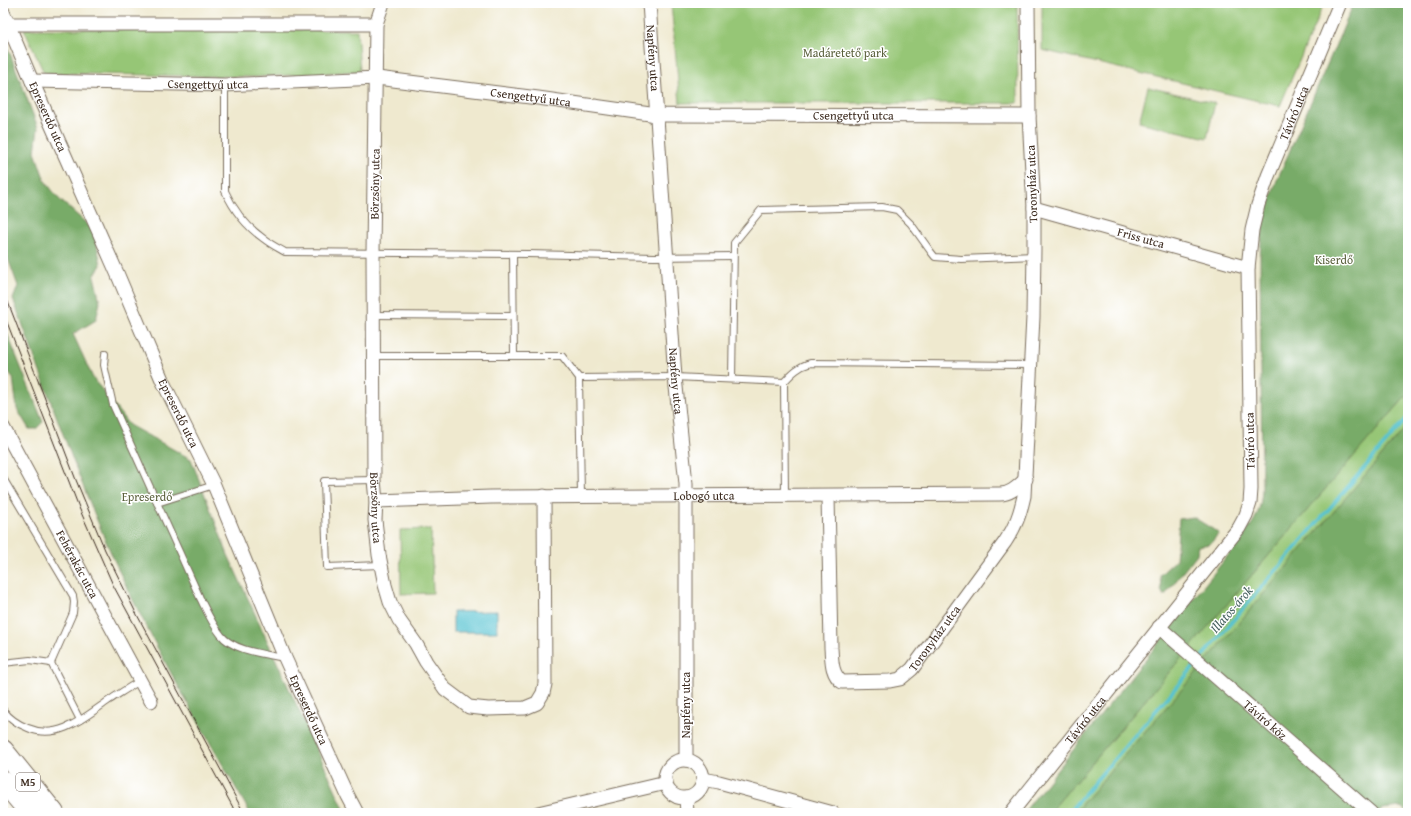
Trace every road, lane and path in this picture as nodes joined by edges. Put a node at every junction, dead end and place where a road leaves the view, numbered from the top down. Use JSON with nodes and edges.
{"nodes":[{"id":1,"x":383,"y":3,"type":"edge"},
{"id":2,"x":649,"y":3,"type":"edge"},
{"id":3,"x":1028,"y":3,"type":"edge"},
{"id":4,"x":1340,"y":3,"type":"edge"},
{"id":5,"x":3,"y":12,"type":"edge"},
{"id":6,"x":9,"y":24,"type":"junction"},
{"id":7,"x":376,"y":24,"type":"junction"},
{"id":8,"x":377,"y":78,"type":"junction"},
{"id":9,"x":32,"y":81,"type":"junction"},
{"id":10,"x":225,"y":85,"type":"junction"},
{"id":11,"x":656,"y":115,"type":"junction"},
{"id":12,"x":1029,"y":116,"type":"junction"},
{"id":13,"x":1034,"y":208,"type":"junction"},
{"id":14,"x":373,"y":253,"type":"junction"},
{"id":15,"x":513,"y":254,"type":"junction"},
{"id":16,"x":733,"y":256,"type":"junction"},
{"id":17,"x":1034,"y":256,"type":"junction"},
{"id":18,"x":667,"y":257,"type":"junction"},
{"id":19,"x":1248,"y":268,"type":"junction"},
{"id":20,"x":373,"y":315,"type":"junction"},
{"id":21,"x":513,"y":316,"type":"junction"},
{"id":22,"x":105,"y":354,"type":"dead end"},
{"id":23,"x":374,"y":356,"type":"junction"},
{"id":24,"x":514,"y":356,"type":"junction"},
{"id":25,"x":1030,"y":365,"type":"junction"},
{"id":26,"x":676,"y":377,"type":"junction"},
{"id":27,"x":579,"y":378,"type":"junction"},
{"id":28,"x":732,"y":379,"type":"junction"},
{"id":29,"x":784,"y":382,"type":"junction"},
{"id":30,"x":3,"y":428,"type":"edge"},
{"id":31,"x":3,"y":478,"type":"edge"},
{"id":32,"x":1026,"y":479,"type":"junction"},
{"id":33,"x":374,"y":480,"type":"junction"},
{"id":34,"x":214,"y":485,"type":"junction"},
{"id":35,"x":544,"y":496,"type":"junction"},
{"id":36,"x":581,"y":496,"type":"junction"},
{"id":37,"x":687,"y":496,"type":"junction"},
{"id":38,"x":785,"y":496,"type":"junction"},
{"id":39,"x":828,"y":496,"type":"junction"},
{"id":40,"x":376,"y":501,"type":"junction"},
{"id":41,"x":157,"y":503,"type":"junction"},
{"id":42,"x":381,"y":565,"type":"junction"},
{"id":43,"x":1159,"y":627,"type":"junction"},
{"id":44,"x":285,"y":658,"type":"junction"},
{"id":45,"x":3,"y":663,"type":"edge"},
{"id":46,"x":51,"y":663,"type":"junction"},
{"id":47,"x":140,"y":681,"type":"junction"},
{"id":48,"x":151,"y":701,"type":"dead end"},
{"id":49,"x":3,"y":710,"type":"edge"},
{"id":50,"x":80,"y":720,"type":"junction"},
{"id":51,"x":3,"y":750,"type":"edge"},
{"id":52,"x":686,"y":760,"type":"junction"},
{"id":53,"x":703,"y":779,"type":"junction"},
{"id":54,"x":3,"y":780,"type":"edge"},
{"id":55,"x":666,"y":783,"type":"junction"},
{"id":56,"x":686,"y":798,"type":"junction"},
{"id":57,"x":30,"y":813,"type":"edge"},
{"id":58,"x":54,"y":813,"type":"edge"},
{"id":59,"x":357,"y":813,"type":"edge"},
{"id":60,"x":538,"y":813,"type":"edge"},
{"id":61,"x":687,"y":813,"type":"edge"},
{"id":62,"x":833,"y":813,"type":"edge"},
{"id":63,"x":1011,"y":813,"type":"edge"},
{"id":64,"x":1371,"y":813,"type":"edge"}],
"edges":[{"from":1,"to":7,"type":"street","name":"Börzsöny utca"},
{"from":2,"to":11,"type":"street","name":"Napfény utca"},
{"from":3,"to":12,"type":"street","name":"Toronyház utca"},
{"from":4,"to":19,"type":"street","name":"Távíró utca"},
{"from":5,"to":6,"type":"street","name":"Epreserdő utca"},
{"from":6,"to":7,"type":"street"},
{"from":6,"to":9,"type":"street","name":"Epreserdő utca"},
{"from":7,"to":8,"type":"street","name":"Börzsöny utca"},
{"from":8,"to":10,"type":"street","name":"Csengettyű utca"},
{"from":8,"to":11,"type":"street","name":"Csengettyű utca"},
{"from":8,"to":14,"type":"street","name":"Börzsöny utca"},
{"from":9,"to":10,"type":"street","name":"Csengettyű utca"},
{"from":9,"to":34,"type":"street","name":"Epreserdő utca"},
{"from":10,"to":14,"type":"lane"},
{"from":11,"to":12,"type":"street","name":"Csengettyű utca"},
{"from":11,"to":18,"type":"street","name":"Napfény utca"},
{"from":12,"to":13,"type":"street","name":"Toronyház utca"},
{"from":13,"to":17,"type":"street","name":"Toronyház utca"},
{"from":13,"to":19,"type":"street","name":"Friss utca"},
{"from":14,"to":15,"type":"lane"},
{"from":14,"to":20,"type":"street","name":"Börzsöny utca"},
{"from":15,"to":18,"type":"lane"},
{"from":15,"to":21,"type":"lane"},
{"from":16,"to":17,"type":"lane"},
{"from":16,"to":18,"type":"lane"},
{"from":16,"to":28,"type":"lane"},
{"from":17,"to":25,"type":"street","name":"Toronyház utca"},
{"from":18,"to":26,"type":"street","name":"Napfény utca"},
{"from":19,"to":43,"type":"street","name":"Távíró utca"},
{"from":20,"to":21,"type":"lane"},
{"from":20,"to":23,"type":"street","name":"Börzsöny utca"},
{"from":21,"to":24,"type":"lane"},
{"from":22,"to":41,"type":"lane"},
{"from":23,"to":24,"type":"lane"},
{"from":23,"to":33,"type":"street","name":"Börzsöny utca"},
{"from":24,"to":27,"type":"lane"},
{"from":25,"to":29,"type":"lane"},
{"from":25,"to":32,"type":"street","name":"Toronyház utca"},
{"from":26,"to":27,"type":"lane"},
{"from":26,"to":28,"type":"lane"},
{"from":26,"to":37,"type":"street","name":"Napfény utca"},
{"from":27,"to":36,"type":"lane"},
{"from":28,"to":29,"type":"lane"},
{"from":29,"to":38,"type":"lane"},
{"from":30,"to":47,"type":"street","name":"Fehérakác utca"},
{"from":31,"to":46,"type":"lane"},
{"from":32,"to":39,"type":"street","name":"Lobogó utca"},
{"from":32,"to":39,"type":"street","name":"Toronyház utca"},
{"from":33,"to":40,"type":"street","name":"Börzsöny utca"},
{"from":33,"to":42,"type":"lane"},
{"from":34,"to":41,"type":"lane"},
{"from":34,"to":44,"type":"street","name":"Epreserdő utca"},
{"from":35,"to":36,"type":"street","name":"Lobogó utca"},
{"from":35,"to":40,"type":"street","name":"Lobogó utca"},
{"from":35,"to":42,"type":"street","name":"Börzsöny utca"},
{"from":36,"to":37,"type":"street","name":"Lobogó utca"},
{"from":37,"to":38,"type":"street","name":"Lobogó utca"},
{"from":37,"to":52,"type":"street","name":"Napfény utca"},
{"from":38,"to":39,"type":"street","name":"Lobogó utca"},
{"from":40,"to":42,"type":"street","name":"Börzsöny utca"},
{"from":41,"to":44,"type":"lane"},
{"from":43,"to":63,"type":"street","name":"Távíró utca"},
{"from":43,"to":64,"type":"street","name":"Távíró köz"},
{"from":44,"to":59,"type":"street","name":"Epreserdő utca"},
{"from":45,"to":46,"type":"lane"},
{"from":46,"to":50,"type":"lane"},
{"from":47,"to":48,"type":"street","name":"Fehérakác utca"},
{"from":47,"to":50,"type":"lane"},
{"from":49,"to":50,"type":"lane"},
{"from":51,"to":58,"type":"main road","number":"M5"},
{"from":52,"to":53,"type":"street"},
{"from":52,"to":55,"type":"street"},
{"from":53,"to":56,"type":"street"},
{"from":53,"to":62,"type":"street"},
{"from":54,"to":57,"type":"main road","number":"M5"},
{"from":55,"to":56,"type":"street"},
{"from":55,"to":60,"type":"street"},
{"from":56,"to":61,"type":"street"}]}
